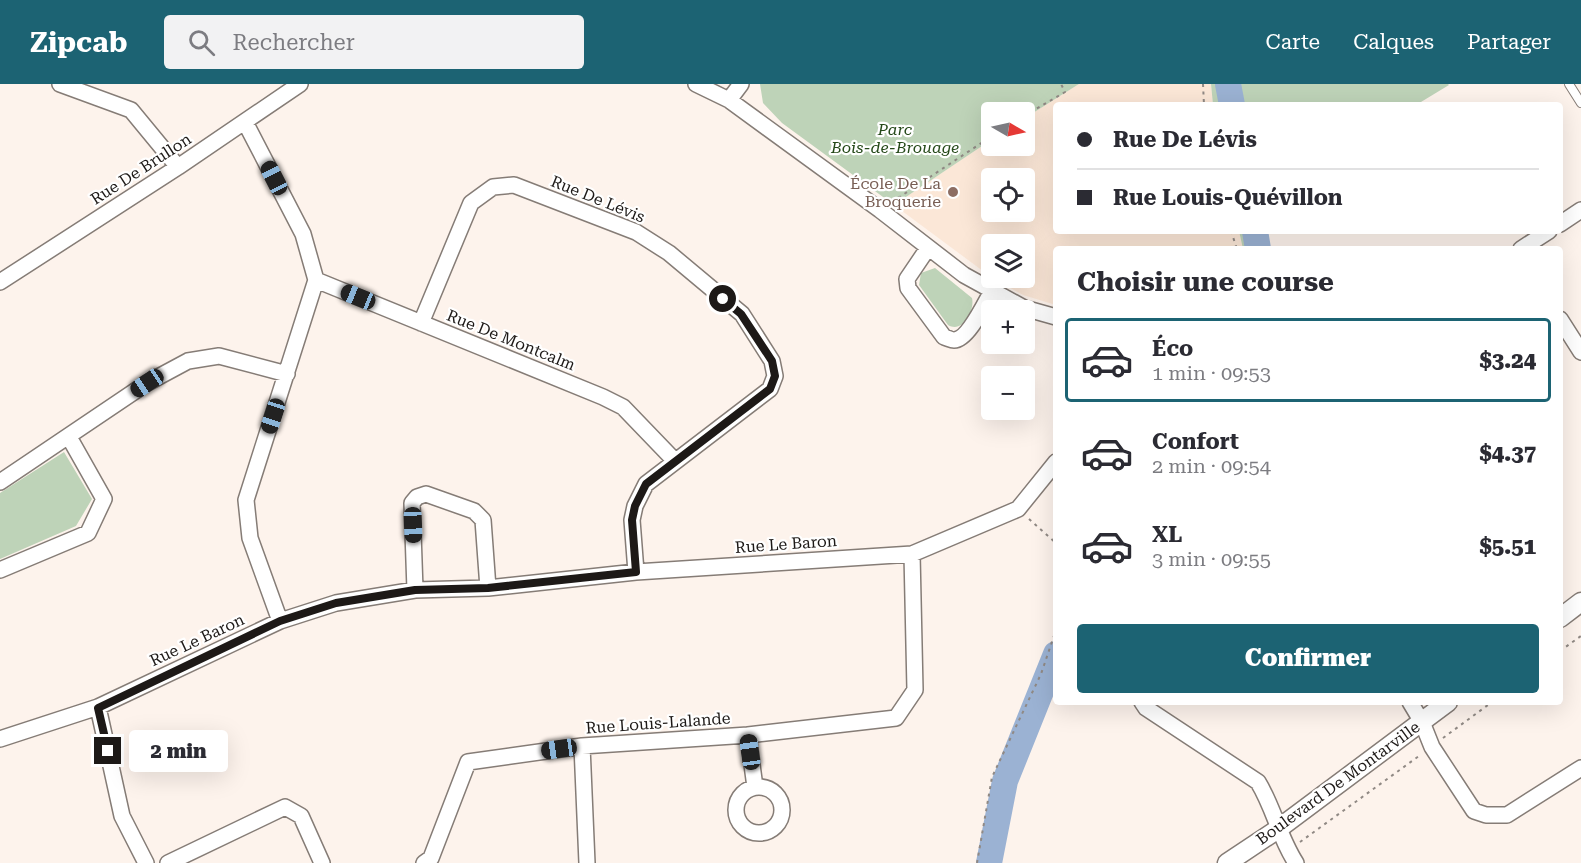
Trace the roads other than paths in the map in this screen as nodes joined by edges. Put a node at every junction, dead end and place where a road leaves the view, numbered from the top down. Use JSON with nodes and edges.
{"nodes":[{"id":1,"x":60,"y":84,"type":"edge"},
{"id":2,"x":300,"y":84,"type":"edge"},
{"id":3,"x":696,"y":84,"type":"edge"},
{"id":4,"x":741,"y":84,"type":"edge"},
{"id":5,"x":1569,"y":84,"type":"edge"},
{"id":6,"x":729,"y":99,"type":"junction"},
{"id":7,"x":1581,"y":103,"type":"edge"},
{"id":8,"x":245,"y":122,"type":"junction"},
{"id":9,"x":178,"y":167,"type":"junction"},
{"id":10,"x":1581,"y":210,"type":"edge"},
{"id":11,"x":1563,"y":222,"type":"edge"},
{"id":12,"x":1544,"y":234,"type":"edge"},
{"id":13,"x":1526,"y":246,"type":"edge"},
{"id":14,"x":928,"y":248,"type":"junction"},
{"id":15,"x":316,"y":280,"type":"junction"},
{"id":16,"x":0,"y":282,"type":"edge"},
{"id":17,"x":992,"y":291,"type":"junction"},
{"id":18,"x":1053,"y":316,"type":"edge"},
{"id":19,"x":421,"y":323,"type":"junction"},
{"id":20,"x":1563,"y":324,"type":"edge"},
{"id":21,"x":1581,"y":352,"type":"edge"},
{"id":22,"x":286,"y":374,"type":"junction"},
{"id":23,"x":69,"y":437,"type":"junction"},
{"id":24,"x":675,"y":461,"type":"junction"},
{"id":25,"x":1053,"y":466,"type":"edge"},
{"id":26,"x":0,"y":482,"type":"edge"},
{"id":27,"x":912,"y":554,"type":"junction"},
{"id":28,"x":0,"y":570,"type":"edge"},
{"id":29,"x":636,"y":572,"type":"junction"},
{"id":30,"x":488,"y":588,"type":"junction"},
{"id":31,"x":415,"y":590,"type":"junction"},
{"id":32,"x":1581,"y":602,"type":"edge"},
{"id":33,"x":1563,"y":616,"type":"edge"},
{"id":34,"x":280,"y":621,"type":"junction"},
{"id":35,"x":1144,"y":705,"type":"edge"},
{"id":36,"x":1412,"y":705,"type":"edge"},
{"id":37,"x":1444,"y":705,"type":"edge"},
{"id":38,"x":98,"y":708,"type":"junction"},
{"id":39,"x":1422,"y":722,"type":"junction"},
{"id":40,"x":748,"y":735,"type":"junction"},
{"id":41,"x":0,"y":739,"type":"edge"},
{"id":42,"x":582,"y":746,"type":"junction"},
{"id":43,"x":1581,"y":768,"type":"edge"},
{"id":44,"x":755,"y":787,"type":"dead end"},
{"id":45,"x":1278,"y":829,"type":"junction"},
{"id":46,"x":1292,"y":857,"type":"edge"},
{"id":47,"x":146,"y":863,"type":"edge"},
{"id":48,"x":168,"y":863,"type":"edge"},
{"id":49,"x":322,"y":863,"type":"edge"},
{"id":50,"x":424,"y":863,"type":"edge"},
{"id":51,"x":587,"y":863,"type":"edge"},
{"id":52,"x":1227,"y":863,"type":"edge"}],
"edges":[{"from":1,"to":9,"type":"street"},
{"from":2,"to":8,"type":"street","name":"Rue De Brullon"},
{"from":3,"to":6,"type":"street"},
{"from":4,"to":6,"type":"street"},
{"from":5,"to":7,"type":"lane"},
{"from":6,"to":14,"type":"street"},
{"from":8,"to":9,"type":"street","name":"Rue De Brullon"},
{"from":8,"to":15,"type":"street"},
{"from":9,"to":16,"type":"street","name":"Rue De Brullon"},
{"from":10,"to":11,"type":"street"},
{"from":12,"to":13,"type":"street"},
{"from":14,"to":17,"type":"street"},
{"from":14,"to":17,"type":"street"},
{"from":15,"to":19,"type":"street","name":"Rue De Montcalm"},
{"from":15,"to":22,"type":"street"},
{"from":17,"to":18,"type":"street"},
{"from":19,"to":24,"type":"street","name":"Rue De Montcalm"},
{"from":19,"to":24,"type":"street","name":"Rue De Lévis"},
{"from":20,"to":21,"type":"street"},
{"from":22,"to":23,"type":"street"},
{"from":22,"to":34,"type":"street"},
{"from":23,"to":26,"type":"street"},
{"from":23,"to":28,"type":"street"},
{"from":24,"to":29,"type":"street","name":"Rue De Lévis"},
{"from":25,"to":27,"type":"street","name":"Rue Le Baron"},
{"from":27,"to":29,"type":"street","name":"Rue Le Baron"},
{"from":27,"to":40,"type":"street","name":"Rue Louis-Lalande"},
{"from":29,"to":30,"type":"street","name":"Rue Le Baron"},
{"from":30,"to":31,"type":"street","name":"Rue Le Baron"},
{"from":30,"to":31,"type":"street"},
{"from":31,"to":34,"type":"street","name":"Rue Le Baron"},
{"from":32,"to":33,"type":"street"},
{"from":34,"to":38,"type":"street","name":"Rue Le Baron"},
{"from":35,"to":45,"type":"street"},
{"from":36,"to":39,"type":"street"},
{"from":37,"to":39,"type":"street","name":"Boulevard De Montarville"},
{"from":38,"to":41,"type":"street","name":"Rue Le Baron"},
{"from":38,"to":47,"type":"street"},
{"from":39,"to":43,"type":"street"},
{"from":39,"to":45,"type":"street","name":"Boulevard De Montarville"},
{"from":40,"to":42,"type":"street","name":"Rue Louis-Lalande"},
{"from":40,"to":44,"type":"street","name":"Rue Louis-Lalande"},
{"from":42,"to":50,"type":"street","name":"Rue Louis-Lalande"},
{"from":42,"to":51,"type":"street"},
{"from":45,"to":46,"type":"street"},
{"from":45,"to":52,"type":"street","name":"Boulevard De Montarville"},
{"from":48,"to":49,"type":"street"}]}
